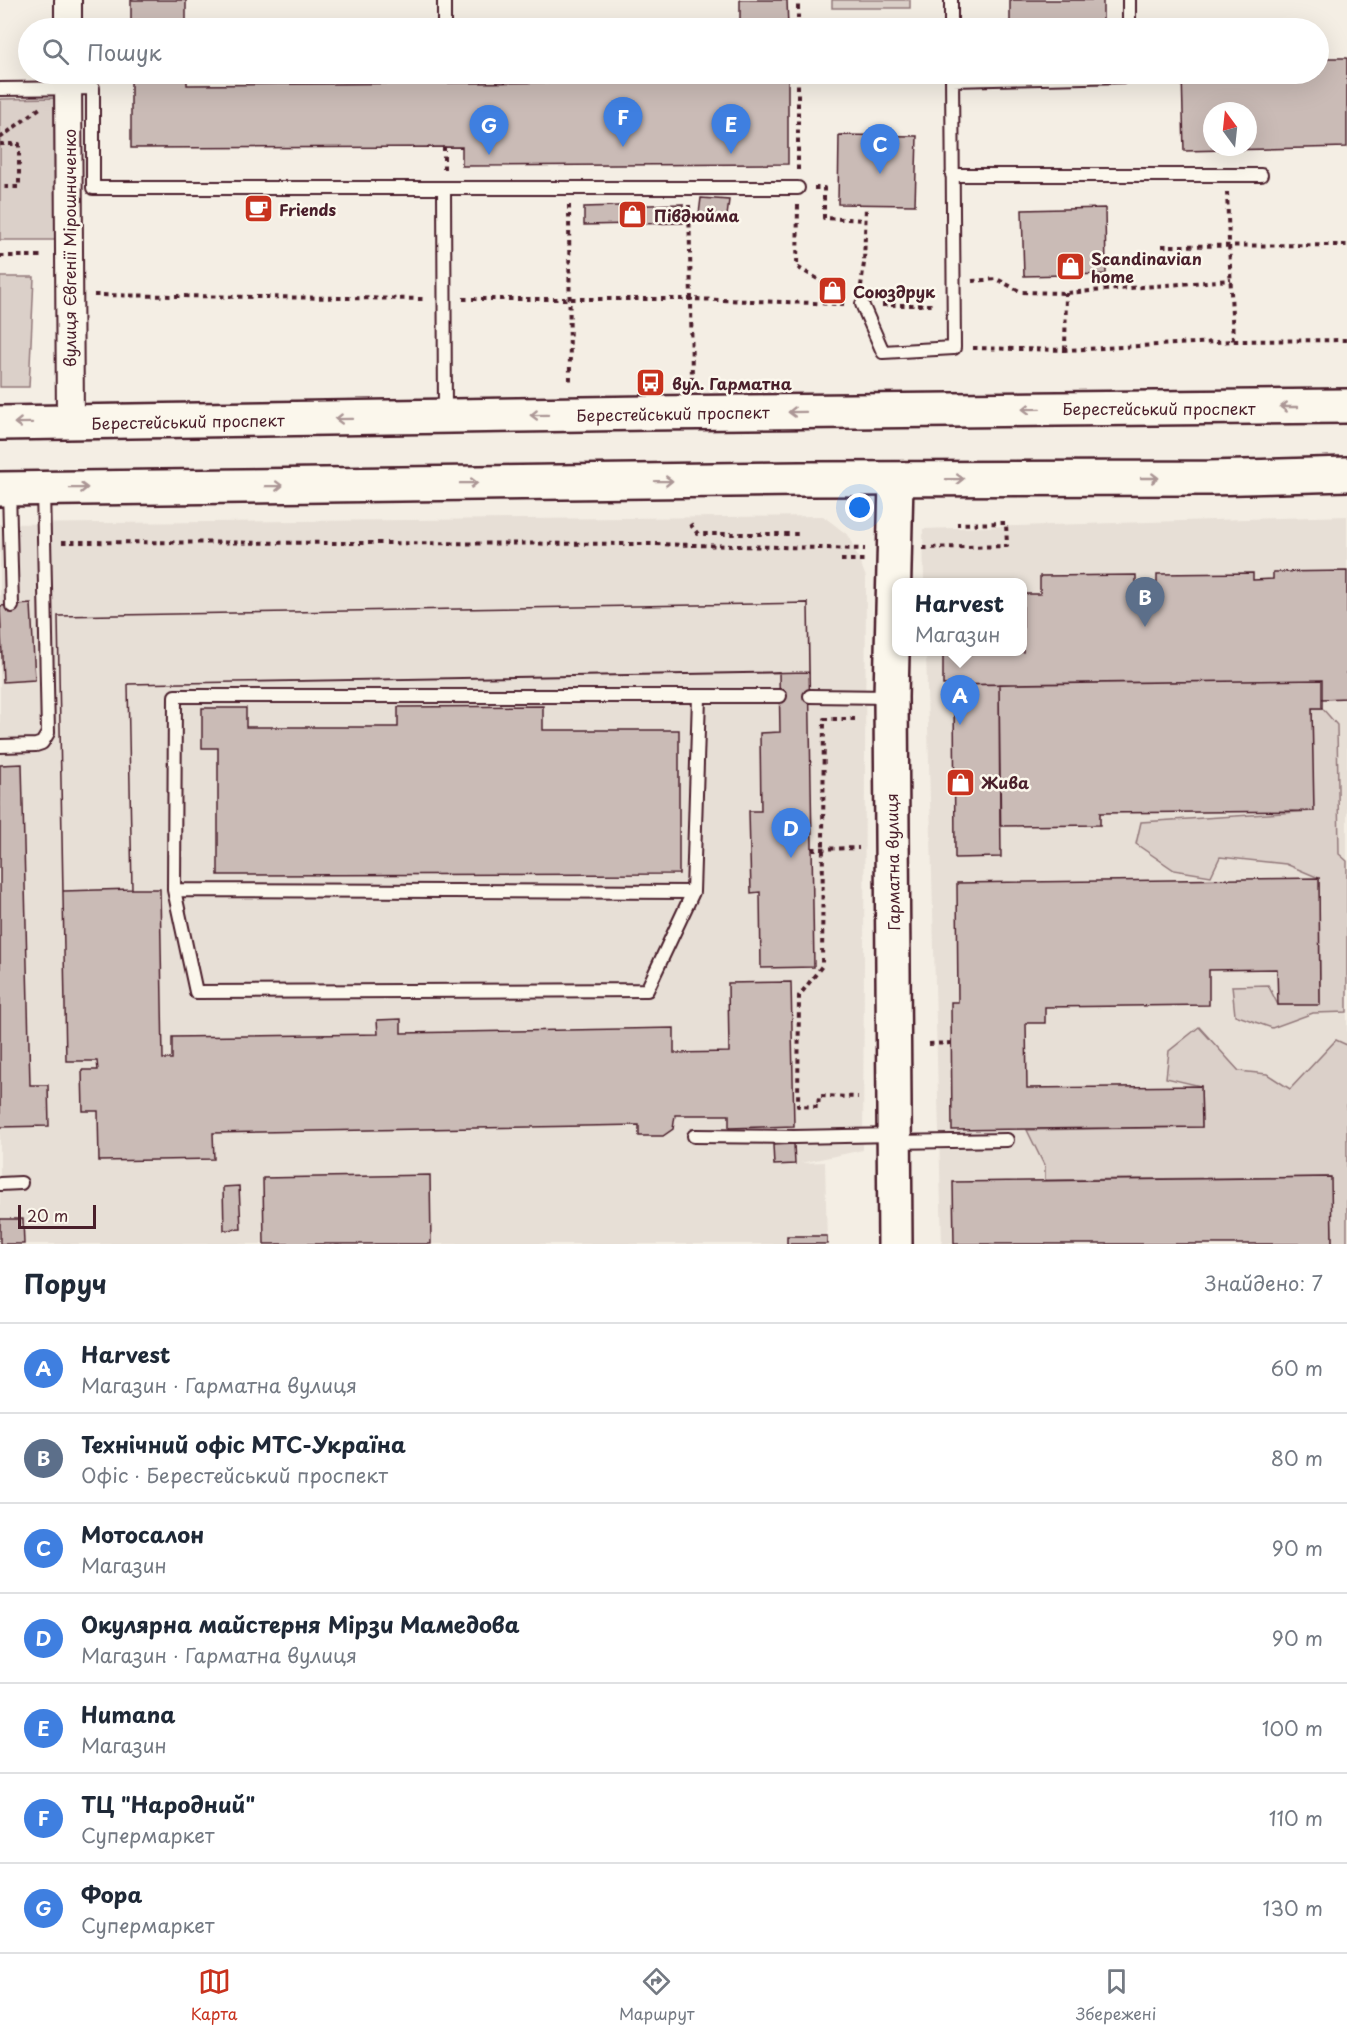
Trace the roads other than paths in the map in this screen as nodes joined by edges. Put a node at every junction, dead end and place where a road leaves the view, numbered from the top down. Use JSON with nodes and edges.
{"nodes":[{"id":1,"x":68,"y":0,"type":"edge"},
{"id":2,"x":444,"y":0,"type":"edge"},
{"id":3,"x":951,"y":0,"type":"edge"},
{"id":4,"x":1129,"y":0,"type":"edge"},
{"id":5,"x":68,"y":18,"type":"edge"},
{"id":6,"x":444,"y":18,"type":"edge"},
{"id":7,"x":951,"y":18,"type":"edge"},
{"id":8,"x":1129,"y":18,"type":"edge"},
{"id":9,"x":42,"y":84,"type":"edge"},
{"id":10,"x":68,"y":84,"type":"edge"},
{"id":11,"x":79,"y":84,"type":"edge"},
{"id":12,"x":952,"y":84,"type":"edge"},
{"id":13,"x":0,"y":89,"type":"edge"},
{"id":14,"x":952,"y":174,"type":"junction"},
{"id":15,"x":1261,"y":175,"type":"dead end"},
{"id":16,"x":444,"y":188,"type":"junction"},
{"id":17,"x":804,"y":188,"type":"road end"},
{"id":18,"x":860,"y":303,"type":"road end"},
{"id":19,"x":1347,"y":406,"type":"edge"},
{"id":20,"x":445,"y":417,"type":"junction"},
{"id":21,"x":0,"y":423,"type":"edge"},
{"id":22,"x":70,"y":423,"type":"junction"},
{"id":23,"x":1347,"y":474,"type":"edge"},
{"id":24,"x":896,"y":480,"type":"junction"},
{"id":25,"x":4,"y":489,"type":"edge"},
{"id":26,"x":43,"y":489,"type":"junction"},
{"id":27,"x":894,"y":578,"type":"edge"},
{"id":28,"x":12,"y":606,"type":"dead end"},
{"id":29,"x":892,"y":654,"type":"edge"},
{"id":30,"x":699,"y":696,"type":"junction"},
{"id":31,"x":780,"y":696,"type":"dead end"},
{"id":32,"x":810,"y":696,"type":"dead end"},
{"id":33,"x":891,"y":697,"type":"junction"},
{"id":34,"x":0,"y":746,"type":"edge"},
{"id":35,"x":174,"y":890,"type":"junction"},
{"id":36,"x":693,"y":892,"type":"junction"},
{"id":37,"x":694,"y":1137,"type":"dead end"},
{"id":38,"x":895,"y":1138,"type":"junction"},
{"id":39,"x":1007,"y":1140,"type":"dead end"},
{"id":40,"x":0,"y":1184,"type":"edge"},
{"id":41,"x":21,"y":1184,"type":"dead end"},
{"id":42,"x":894,"y":1244,"type":"edge"}],
"edges":[{"from":1,"to":5,"type":"street"},
{"from":2,"to":6,"type":"lane"},
{"from":3,"to":7,"type":"lane"},
{"from":4,"to":8,"type":"lane"},
{"from":9,"to":13,"type":"lane"},
{"from":10,"to":22,"type":"street","name":"вулиця Євгенії Мірошниченко"},
{"from":11,"to":16,"type":"lane"},
{"from":12,"to":14,"type":"lane"},
{"from":14,"to":15,"type":"lane"},
{"from":14,"to":18,"type":"lane"},
{"from":16,"to":17,"type":"lane"},
{"from":16,"to":20,"type":"lane"},
{"from":19,"to":20,"type":"main road","name":"Берестейський проспект","one_way":true},
{"from":20,"to":22,"type":"main road","name":"Берестейський проспект","one_way":true},
{"from":22,"to":21,"type":"main road","name":"Берестейський проспект","one_way":true},
{"from":24,"to":23,"type":"main road","one_way":true},
{"from":26,"to":24,"type":"main road","one_way":true},
{"from":24,"to":27,"type":"main road","name":"Гарматна вулиця"},
{"from":25,"to":26,"type":"main road"},
{"from":25,"to":28,"type":"lane"},
{"from":26,"to":34,"type":"lane"},
{"from":29,"to":33,"type":"main road","name":"Гарматна вулиця"},
{"from":30,"to":31,"type":"lane"},
{"from":30,"to":35,"type":"lane"},
{"from":30,"to":36,"type":"lane"},
{"from":32,"to":33,"type":"lane"},
{"from":33,"to":38,"type":"main road","name":"Гарматна вулиця"},
{"from":35,"to":36,"type":"lane"},
{"from":35,"to":36,"type":"lane"},
{"from":37,"to":38,"type":"lane"},
{"from":38,"to":39,"type":"lane"},
{"from":38,"to":42,"type":"main road","name":"Гарматна вулиця"},
{"from":40,"to":41,"type":"lane"}]}
